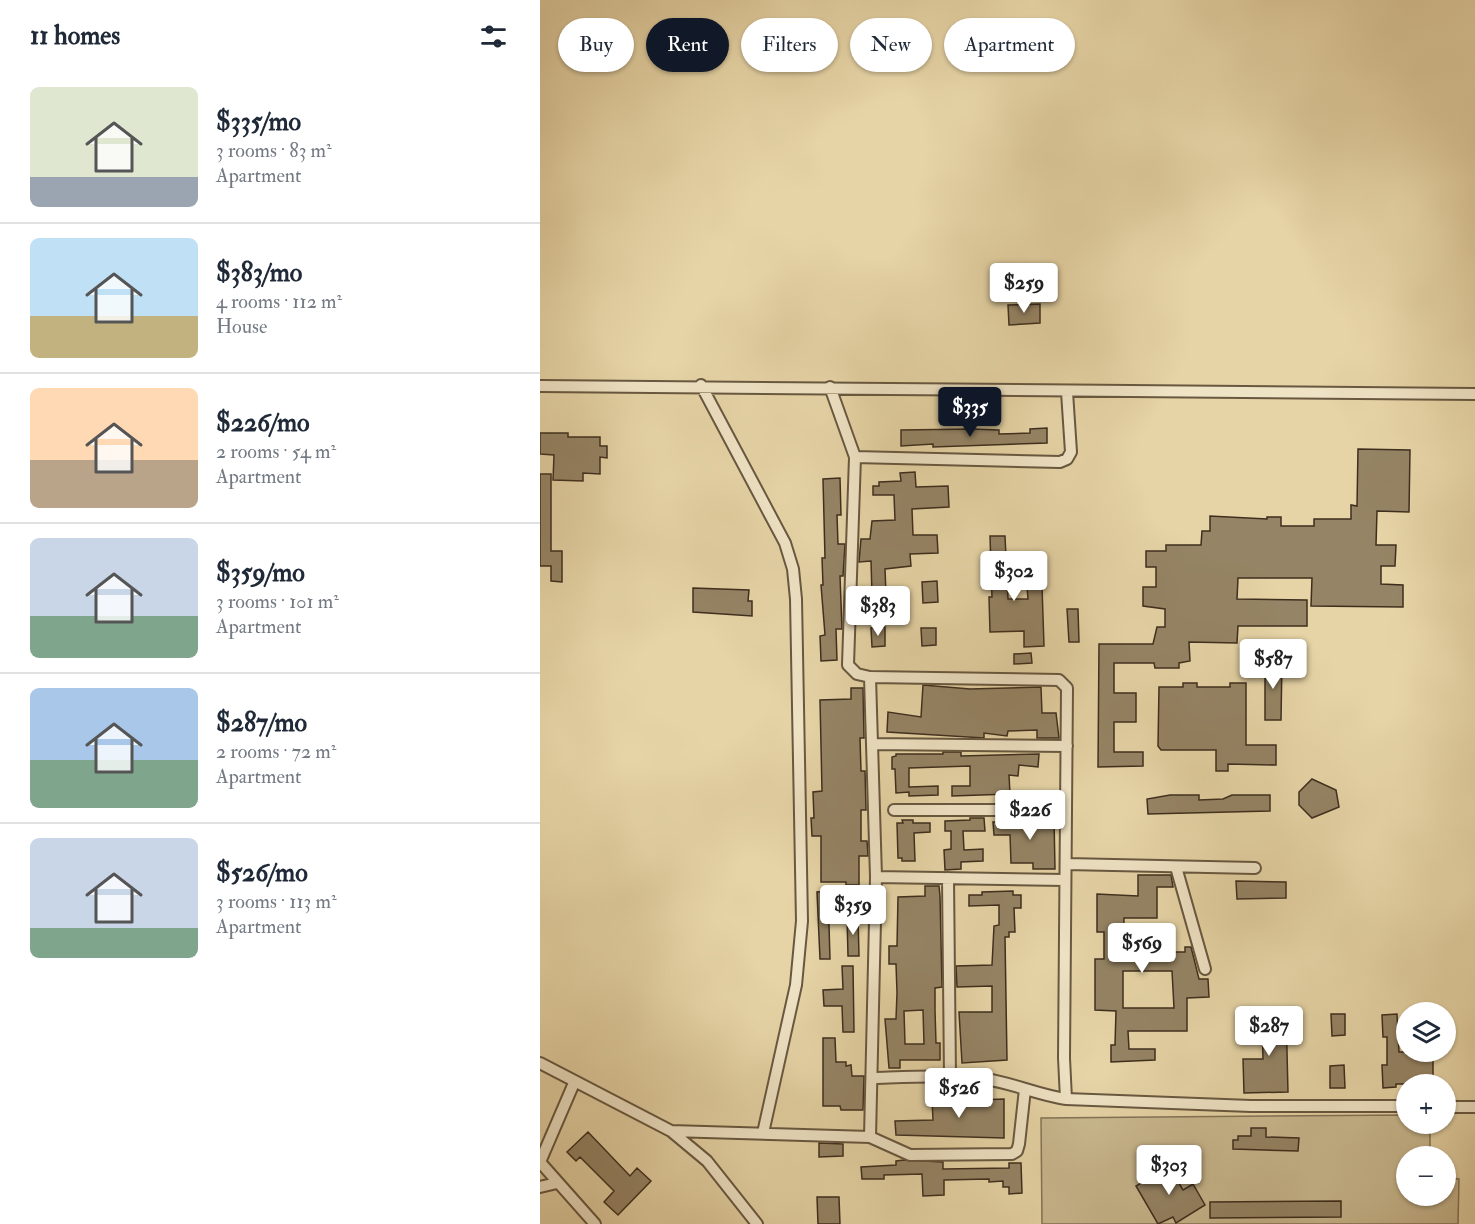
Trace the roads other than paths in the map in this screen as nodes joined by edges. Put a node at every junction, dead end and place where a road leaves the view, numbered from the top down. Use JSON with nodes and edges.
{"nodes":[{"id":1,"x":540,"y":386,"type":"edge"},
{"id":2,"x":701,"y":386,"type":"junction"},
{"id":3,"x":830,"y":387,"type":"junction"},
{"id":4,"x":1067,"y":392,"type":"junction"},
{"id":5,"x":1475,"y":393,"type":"edge"},
{"id":6,"x":855,"y":457,"type":"junction"},
{"id":7,"x":870,"y":678,"type":"junction"},
{"id":8,"x":872,"y":744,"type":"junction"},
{"id":9,"x":1067,"y":746,"type":"junction"},
{"id":10,"x":894,"y":810,"type":"dead end"},
{"id":11,"x":1066,"y":810,"type":"junction"},
{"id":12,"x":1065,"y":864,"type":"junction"},
{"id":13,"x":1176,"y":867,"type":"junction"},
{"id":14,"x":1255,"y":868,"type":"dead end"},
{"id":15,"x":876,"y":877,"type":"junction"},
{"id":16,"x":948,"y":878,"type":"junction"},
{"id":17,"x":1065,"y":880,"type":"junction"},
{"id":18,"x":1205,"y":969,"type":"dead end"},
{"id":19,"x":540,"y":1063,"type":"edge"},
{"id":20,"x":950,"y":1077,"type":"junction"},
{"id":21,"x":873,"y":1078,"type":"junction"},
{"id":22,"x":574,"y":1083,"type":"junction"},
{"id":23,"x":1025,"y":1089,"type":"junction"},
{"id":24,"x":1066,"y":1099,"type":"junction"},
{"id":25,"x":1396,"y":1106,"type":"edge"},
{"id":26,"x":1456,"y":1107,"type":"edge"},
{"id":27,"x":1475,"y":1107,"type":"edge"},
{"id":28,"x":671,"y":1131,"type":"junction"},
{"id":29,"x":763,"y":1133,"type":"junction"},
{"id":30,"x":870,"y":1137,"type":"junction"},
{"id":31,"x":540,"y":1162,"type":"edge"},
{"id":32,"x":556,"y":1183,"type":"junction"},
{"id":33,"x":540,"y":1187,"type":"edge"},
{"id":34,"x":595,"y":1224,"type":"edge"},
{"id":35,"x":757,"y":1224,"type":"edge"}],
"edges":[{"from":1,"to":2,"type":"street"},
{"from":2,"to":3,"type":"street"},
{"from":2,"to":29,"type":"street"},
{"from":3,"to":4,"type":"street"},
{"from":3,"to":6,"type":"street"},
{"from":4,"to":5,"type":"street"},
{"from":4,"to":6,"type":"street"},
{"from":6,"to":7,"type":"street"},
{"from":7,"to":8,"type":"street"},
{"from":7,"to":9,"type":"street"},
{"from":8,"to":9,"type":"street"},
{"from":8,"to":15,"type":"street"},
{"from":9,"to":11,"type":"street"},
{"from":10,"to":11,"type":"street"},
{"from":11,"to":12,"type":"street"},
{"from":12,"to":13,"type":"street"},
{"from":12,"to":17,"type":"street"},
{"from":13,"to":14,"type":"street"},
{"from":13,"to":18,"type":"street"},
{"from":15,"to":16,"type":"street"},
{"from":15,"to":21,"type":"street"},
{"from":16,"to":17,"type":"street"},
{"from":16,"to":20,"type":"street"},
{"from":17,"to":24,"type":"street"},
{"from":19,"to":22,"type":"street"},
{"from":20,"to":21,"type":"street"},
{"from":20,"to":23,"type":"street"},
{"from":21,"to":30,"type":"street"},
{"from":22,"to":28,"type":"street"},
{"from":22,"to":31,"type":"street"},
{"from":23,"to":24,"type":"street"},
{"from":23,"to":30,"type":"street"},
{"from":24,"to":25,"type":"street"},
{"from":26,"to":27,"type":"street"},
{"from":28,"to":29,"type":"street"},
{"from":28,"to":35,"type":"street"},
{"from":29,"to":30,"type":"street"},
{"from":31,"to":32,"type":"street"},
{"from":32,"to":33,"type":"street"},
{"from":32,"to":34,"type":"street"}]}
